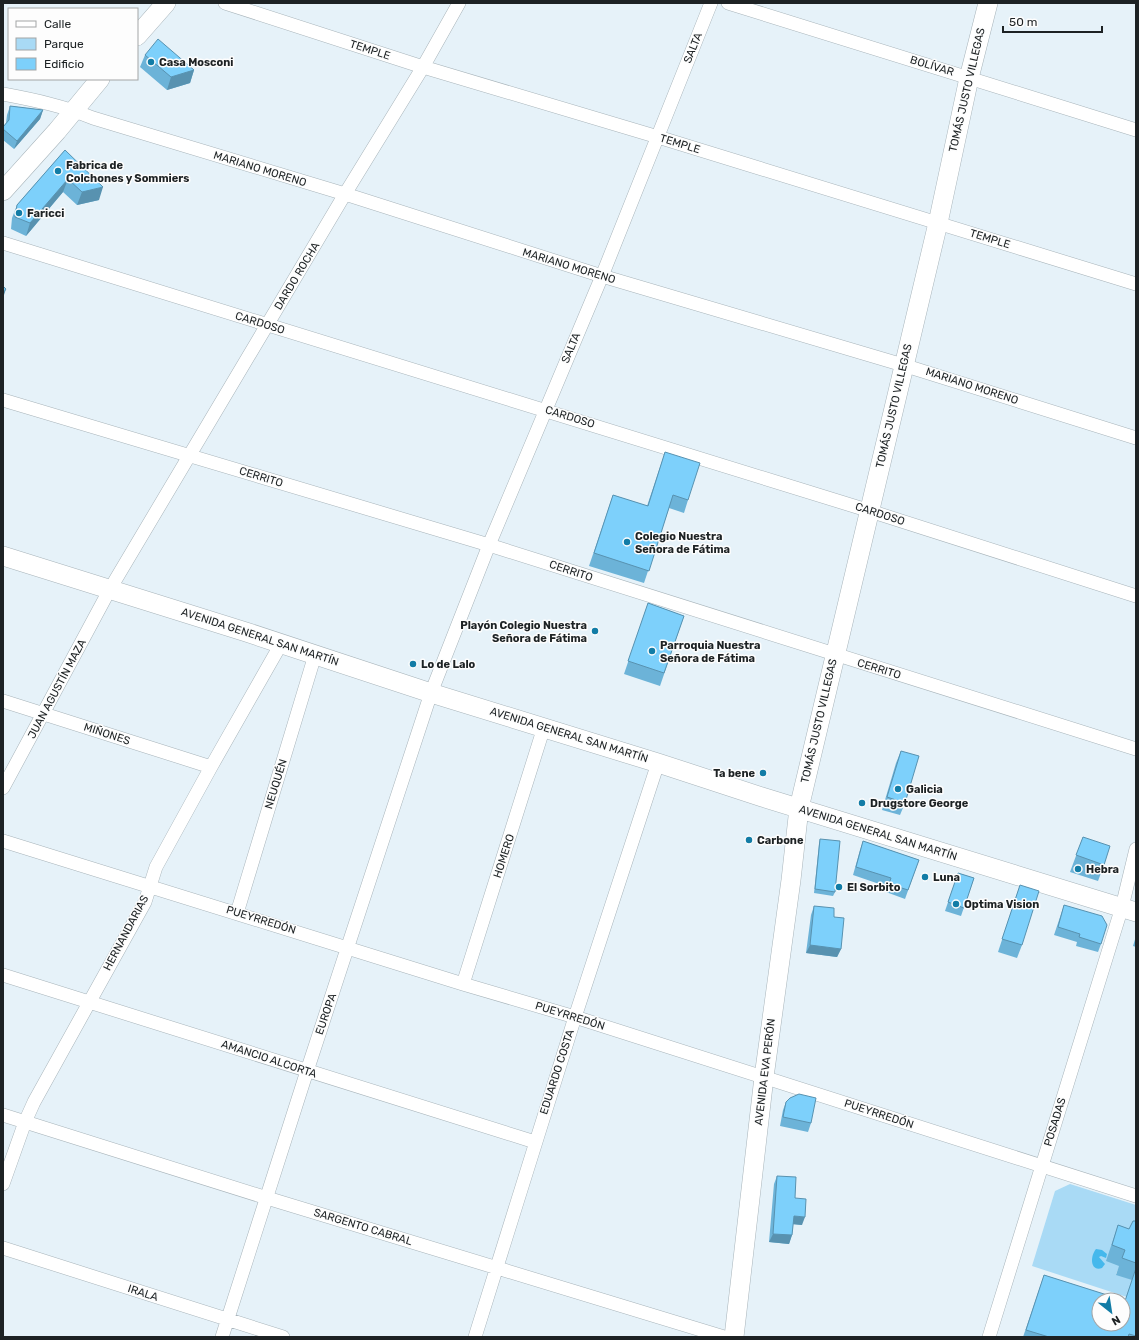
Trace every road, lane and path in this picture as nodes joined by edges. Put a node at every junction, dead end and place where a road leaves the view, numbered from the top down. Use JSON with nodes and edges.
{"nodes":[{"id":1,"x":166,"y":3,"type":"edge"},
{"id":2,"x":225,"y":3,"type":"edge"},
{"id":3,"x":459,"y":3,"type":"edge"},
{"id":4,"x":711,"y":3,"type":"edge"},
{"id":5,"x":728,"y":3,"type":"edge"},
{"id":6,"x":988,"y":3,"type":"edge"},
{"id":7,"x":138,"y":35,"type":"edge"},
{"id":8,"x":423,"y":67,"type":"junction"},
{"id":9,"x":970,"y":78,"type":"junction"},
{"id":10,"x":99,"y":80,"type":"edge"},
{"id":11,"x":3,"y":94,"type":"edge"},
{"id":12,"x":74,"y":110,"type":"junction"},
{"id":13,"x":1136,"y":130,"type":"edge"},
{"id":14,"x":658,"y":137,"type":"junction"},
{"id":15,"x":3,"y":191,"type":"edge"},
{"id":16,"x":345,"y":194,"type":"junction"},
{"id":17,"x":938,"y":223,"type":"junction"},
{"id":18,"x":3,"y":244,"type":"edge"},
{"id":19,"x":602,"y":276,"type":"junction"},
{"id":20,"x":1136,"y":284,"type":"edge"},
{"id":21,"x":267,"y":325,"type":"junction"},
{"id":22,"x":903,"y":365,"type":"junction"},
{"id":23,"x":3,"y":400,"type":"edge"},
{"id":24,"x":545,"y":410,"type":"junction"},
{"id":25,"x":1136,"y":438,"type":"edge"},
{"id":26,"x":190,"y":455,"type":"junction"},
{"id":27,"x":870,"y":510,"type":"junction"},
{"id":28,"x":489,"y":545,"type":"junction"},
{"id":29,"x":3,"y":556,"type":"edge"},
{"id":30,"x":110,"y":589,"type":"junction"},
{"id":31,"x":1136,"y":596,"type":"edge"},
{"id":32,"x":281,"y":644,"type":"junction"},
{"id":33,"x":314,"y":655,"type":"junction"},
{"id":34,"x":835,"y":655,"type":"junction"},
{"id":35,"x":431,"y":692,"type":"junction"},
{"id":36,"x":3,"y":701,"type":"edge"},
{"id":37,"x":43,"y":714,"type":"junction"},
{"id":38,"x":544,"y":727,"type":"junction"},
{"id":39,"x":1136,"y":749,"type":"edge"},
{"id":40,"x":658,"y":763,"type":"junction"},
{"id":41,"x":211,"y":767,"type":"junction"},
{"id":42,"x":3,"y":788,"type":"edge"},
{"id":43,"x":799,"y":808,"type":"junction"},
{"id":44,"x":3,"y":840,"type":"edge"},
{"id":45,"x":1136,"y":849,"type":"edge"},
{"id":46,"x":150,"y":886,"type":"junction"},
{"id":47,"x":1129,"y":909,"type":"edge"},
{"id":48,"x":237,"y":913,"type":"junction"},
{"id":49,"x":348,"y":947,"type":"junction"},
{"id":50,"x":3,"y":975,"type":"edge"},
{"id":51,"x":463,"y":984,"type":"junction"},
{"id":52,"x":89,"y":1002,"type":"junction"},
{"id":53,"x":575,"y":1017,"type":"junction"},
{"id":54,"x":307,"y":1071,"type":"junction"},
{"id":55,"x":764,"y":1077,"type":"junction"},
{"id":56,"x":3,"y":1115,"type":"edge"},
{"id":57,"x":25,"y":1122,"type":"junction"},
{"id":58,"x":535,"y":1142,"type":"junction"},
{"id":59,"x":1042,"y":1166,"type":"junction"},
{"id":60,"x":3,"y":1184,"type":"edge"},
{"id":61,"x":1136,"y":1196,"type":"edge"},
{"id":62,"x":267,"y":1198,"type":"junction"},
{"id":63,"x":3,"y":1248,"type":"edge"},
{"id":64,"x":497,"y":1267,"type":"junction"},
{"id":65,"x":228,"y":1320,"type":"junction"},
{"id":66,"x":222,"y":1337,"type":"edge"},
{"id":67,"x":282,"y":1337,"type":"edge"},
{"id":68,"x":475,"y":1337,"type":"edge"},
{"id":69,"x":724,"y":1337,"type":"edge"},
{"id":70,"x":734,"y":1337,"type":"edge"},
{"id":71,"x":989,"y":1337,"type":"edge"}],
"edges":[{"from":1,"to":7,"type":"main road"},
{"from":2,"to":8,"type":"street","name":"TEMPLE"},
{"from":3,"to":8,"type":"street","name":"DARDO ROCHA"},
{"from":4,"to":14,"type":"street","name":"SALTA"},
{"from":5,"to":9,"type":"street","name":"BOLÍVAR"},
{"from":6,"to":9,"type":"main road","name":"TOMÁS JUSTO VILLEGAS"},
{"from":8,"to":14,"type":"street","name":"TEMPLE"},
{"from":8,"to":16,"type":"street","name":"DARDO ROCHA"},
{"from":9,"to":13,"type":"street","name":"BOLÍVAR"},
{"from":9,"to":17,"type":"main road","name":"TOMÁS JUSTO VILLEGAS"},
{"from":10,"to":12,"type":"main road"},
{"from":11,"to":12,"type":"street","name":"MARIANO MORENO"},
{"from":12,"to":15,"type":"main road"},
{"from":12,"to":16,"type":"street","name":"MARIANO MORENO"},
{"from":14,"to":17,"type":"street","name":"TEMPLE"},
{"from":14,"to":19,"type":"street","name":"SALTA"},
{"from":16,"to":19,"type":"street","name":"MARIANO MORENO"},
{"from":16,"to":21,"type":"street","name":"DARDO ROCHA"},
{"from":17,"to":20,"type":"street","name":"TEMPLE"},
{"from":17,"to":22,"type":"main road","name":"TOMÁS JUSTO VILLEGAS"},
{"from":18,"to":21,"type":"street","name":"CARDOSO"},
{"from":19,"to":22,"type":"street","name":"MARIANO MORENO"},
{"from":19,"to":24,"type":"street","name":"SALTA"},
{"from":21,"to":24,"type":"street","name":"CARDOSO"},
{"from":21,"to":26,"type":"street","name":"DARDO ROCHA"},
{"from":22,"to":25,"type":"street","name":"MARIANO MORENO"},
{"from":22,"to":27,"type":"main road","name":"TOMÁS JUSTO VILLEGAS"},
{"from":23,"to":26,"type":"street","name":"CERRITO"},
{"from":24,"to":27,"type":"street","name":"CARDOSO"},
{"from":24,"to":28,"type":"street","name":"SALTA"},
{"from":26,"to":28,"type":"street","name":"CERRITO"},
{"from":26,"to":30,"type":"street","name":"DARDO ROCHA"},
{"from":27,"to":31,"type":"street","name":"CARDOSO"},
{"from":27,"to":34,"type":"main road","name":"TOMÁS JUSTO VILLEGAS"},
{"from":28,"to":34,"type":"street","name":"CERRITO"},
{"from":28,"to":35,"type":"street","name":"SALTA"},
{"from":29,"to":30,"type":"main road","name":"AVENIDA GENERAL SAN MARTÍN"},
{"from":30,"to":32,"type":"main road","name":"AVENIDA GENERAL SAN MARTÍN"},
{"from":30,"to":37,"type":"street","name":"JUAN AGUSTÍN MAZA"},
{"from":32,"to":33,"type":"main road","name":"AVENIDA GENERAL SAN MARTÍN"},
{"from":32,"to":41,"type":"street","name":"HERNANDARIAS"},
{"from":33,"to":35,"type":"main road","name":"AVENIDA GENERAL SAN MARTÍN"},
{"from":33,"to":48,"type":"street","name":"NEUQUÉN"},
{"from":34,"to":39,"type":"street","name":"CERRITO"},
{"from":34,"to":43,"type":"main road","name":"TOMÁS JUSTO VILLEGAS"},
{"from":35,"to":38,"type":"main road","name":"AVENIDA GENERAL SAN MARTÍN"},
{"from":35,"to":49,"type":"street","name":"EUROPA"},
{"from":36,"to":37,"type":"street","name":"MIÑONES"},
{"from":37,"to":41,"type":"street","name":"MIÑONES"},
{"from":37,"to":42,"type":"street","name":"JUAN AGUSTÍN MAZA"},
{"from":38,"to":40,"type":"main road","name":"AVENIDA GENERAL SAN MARTÍN"},
{"from":38,"to":51,"type":"street","name":"HOMERO"},
{"from":40,"to":43,"type":"main road","name":"AVENIDA GENERAL SAN MARTÍN"},
{"from":40,"to":53,"type":"street","name":"EDUARDO COSTA"},
{"from":41,"to":46,"type":"street","name":"HERNANDARIAS"},
{"from":43,"to":47,"type":"main road","name":"AVENIDA GENERAL SAN MARTÍN"},
{"from":43,"to":55,"type":"main road","name":"AVENIDA EVA PERÓN"},
{"from":44,"to":46,"type":"street","name":"PUEYRREDÓN"},
{"from":45,"to":47,"type":"street","name":"POSADAS"},
{"from":46,"to":48,"type":"street","name":"PUEYRREDÓN"},
{"from":46,"to":52,"type":"street","name":"HERNANDARIAS"},
{"from":47,"to":59,"type":"street","name":"POSADAS"},
{"from":48,"to":49,"type":"street","name":"PUEYRREDÓN"},
{"from":49,"to":51,"type":"street","name":"PUEYRREDÓN"},
{"from":49,"to":54,"type":"street","name":"EUROPA"},
{"from":50,"to":52,"type":"street","name":"AMANCIO ALCORTA"},
{"from":51,"to":53,"type":"street","name":"PUEYRREDÓN"},
{"from":52,"to":54,"type":"street","name":"AMANCIO ALCORTA"},
{"from":52,"to":57,"type":"street","name":"HERNANDARIAS"},
{"from":53,"to":55,"type":"street","name":"PUEYRREDÓN"},
{"from":53,"to":58,"type":"street","name":"EDUARDO COSTA"},
{"from":54,"to":58,"type":"street","name":"AMANCIO ALCORTA"},
{"from":54,"to":62,"type":"street","name":"EUROPA"},
{"from":55,"to":59,"type":"street","name":"PUEYRREDÓN"},
{"from":55,"to":70,"type":"main road","name":"AVENIDA EVA PERÓN"},
{"from":56,"to":57,"type":"street","name":"SARGENTO CABRAL"},
{"from":57,"to":60,"type":"street","name":"HERNANDARIAS"},
{"from":57,"to":62,"type":"street","name":"SARGENTO CABRAL"},
{"from":58,"to":64,"type":"street","name":"EDUARDO COSTA"},
{"from":59,"to":61,"type":"street","name":"PUEYRREDÓN"},
{"from":59,"to":71,"type":"street","name":"POSADAS"},
{"from":62,"to":64,"type":"street","name":"SARGENTO CABRAL"},
{"from":62,"to":65,"type":"street","name":"EUROPA"},
{"from":63,"to":65,"type":"street","name":"IRALA"},
{"from":64,"to":68,"type":"street","name":"EDUARDO COSTA"},
{"from":64,"to":69,"type":"street","name":"SARGENTO CABRAL"},
{"from":65,"to":66,"type":"street","name":"EUROPA"},
{"from":65,"to":67,"type":"street","name":"IRALA"}]}
